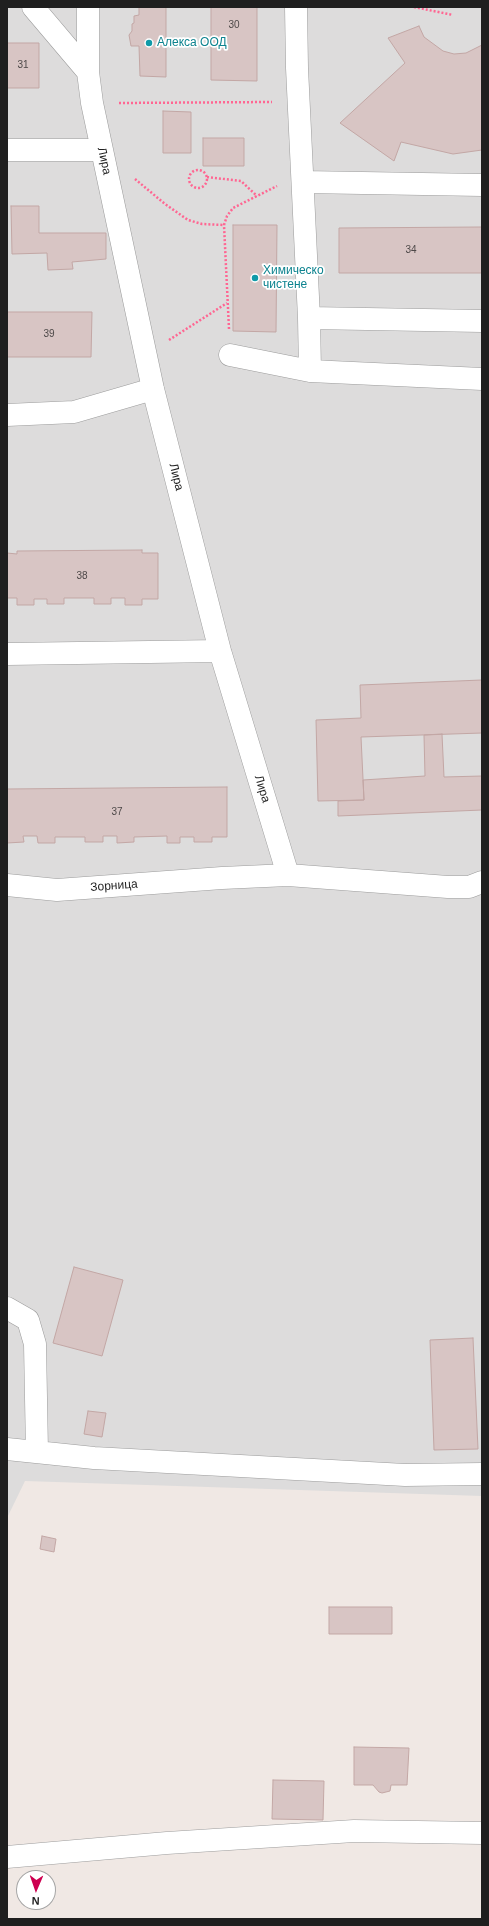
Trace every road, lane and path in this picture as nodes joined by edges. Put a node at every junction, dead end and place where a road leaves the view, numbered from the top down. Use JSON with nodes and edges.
{"nodes":[{"id":1,"x":33,"y":7,"type":"edge"},
{"id":2,"x":88,"y":7,"type":"edge"},
{"id":3,"x":296,"y":7,"type":"edge"},
{"id":4,"x":414,"y":7,"type":"edge"},
{"id":5,"x":454,"y":15,"type":"dead end"},
{"id":6,"x":88,"y":72,"type":"junction"},
{"id":7,"x":299,"y":102,"type":"junction"},
{"id":8,"x":92,"y":103,"type":"junction"},
{"id":9,"x":7,"y":150,"type":"edge"},
{"id":10,"x":101,"y":150,"type":"junction"},
{"id":11,"x":207,"y":177,"type":"junction"},
{"id":12,"x":303,"y":182,"type":"junction"},
{"id":13,"x":482,"y":185,"type":"edge"},
{"id":14,"x":257,"y":196,"type":"junction"},
{"id":15,"x":224,"y":225,"type":"junction"},
{"id":16,"x":228,"y":302,"type":"junction"},
{"id":17,"x":309,"y":318,"type":"junction"},
{"id":18,"x":482,"y":321,"type":"edge"},
{"id":19,"x":230,"y":355,"type":"joint"},
{"id":20,"x":146,"y":357,"type":"junction"},
{"id":21,"x":310,"y":371,"type":"junction"},
{"id":22,"x":482,"y":379,"type":"edge"},
{"id":23,"x":153,"y":389,"type":"junction"},
{"id":24,"x":7,"y":415,"type":"edge"},
{"id":25,"x":220,"y":651,"type":"junction"},
{"id":26,"x":7,"y":654,"type":"edge"},
{"id":27,"x":288,"y":875,"type":"junction"},
{"id":28,"x":482,"y":882,"type":"edge"},
{"id":29,"x":7,"y":885,"type":"edge"},
{"id":30,"x":7,"y":1308,"type":"edge"},
{"id":31,"x":7,"y":1450,"type":"edge"},
{"id":32,"x":37,"y":1452,"type":"junction"},
{"id":33,"x":482,"y":1474,"type":"edge"},
{"id":34,"x":482,"y":1833,"type":"edge"},
{"id":35,"x":7,"y":1857,"type":"edge"}],
"edges":[{"from":1,"to":6,"type":"street"},
{"from":2,"to":6,"type":"street","name":"Лира"},
{"from":3,"to":7,"type":"street"},
{"from":4,"to":5,"type":"path"},
{"from":6,"to":8,"type":"street","name":"Лира"},
{"from":7,"to":8,"type":"path"},
{"from":7,"to":12,"type":"street"},
{"from":8,"to":10,"type":"street","name":"Лира"},
{"from":9,"to":10,"type":"street"},
{"from":10,"to":15,"type":"path"},
{"from":10,"to":20,"type":"street","name":"Лира"},
{"from":11,"to":11,"type":"path"},
{"from":11,"to":14,"type":"path"},
{"from":12,"to":13,"type":"street"},
{"from":12,"to":14,"type":"path"},
{"from":12,"to":17,"type":"street"},
{"from":14,"to":15,"type":"path"},
{"from":15,"to":16,"type":"path"},
{"from":16,"to":19,"type":"path"},
{"from":16,"to":20,"type":"path"},
{"from":17,"to":18,"type":"street"},
{"from":17,"to":21,"type":"street"},
{"from":19,"to":21,"type":"street"},
{"from":20,"to":23,"type":"street","name":"Лира"},
{"from":21,"to":22,"type":"street"},
{"from":23,"to":24,"type":"street"},
{"from":23,"to":25,"type":"street","name":"Лира"},
{"from":25,"to":26,"type":"street"},
{"from":25,"to":27,"type":"street","name":"Лира"},
{"from":27,"to":28,"type":"street"},
{"from":27,"to":29,"type":"street","name":"Зорница"},
{"from":30,"to":32,"type":"street"},
{"from":31,"to":32,"type":"street"},
{"from":32,"to":33,"type":"street"},
{"from":34,"to":35,"type":"street"}]}
